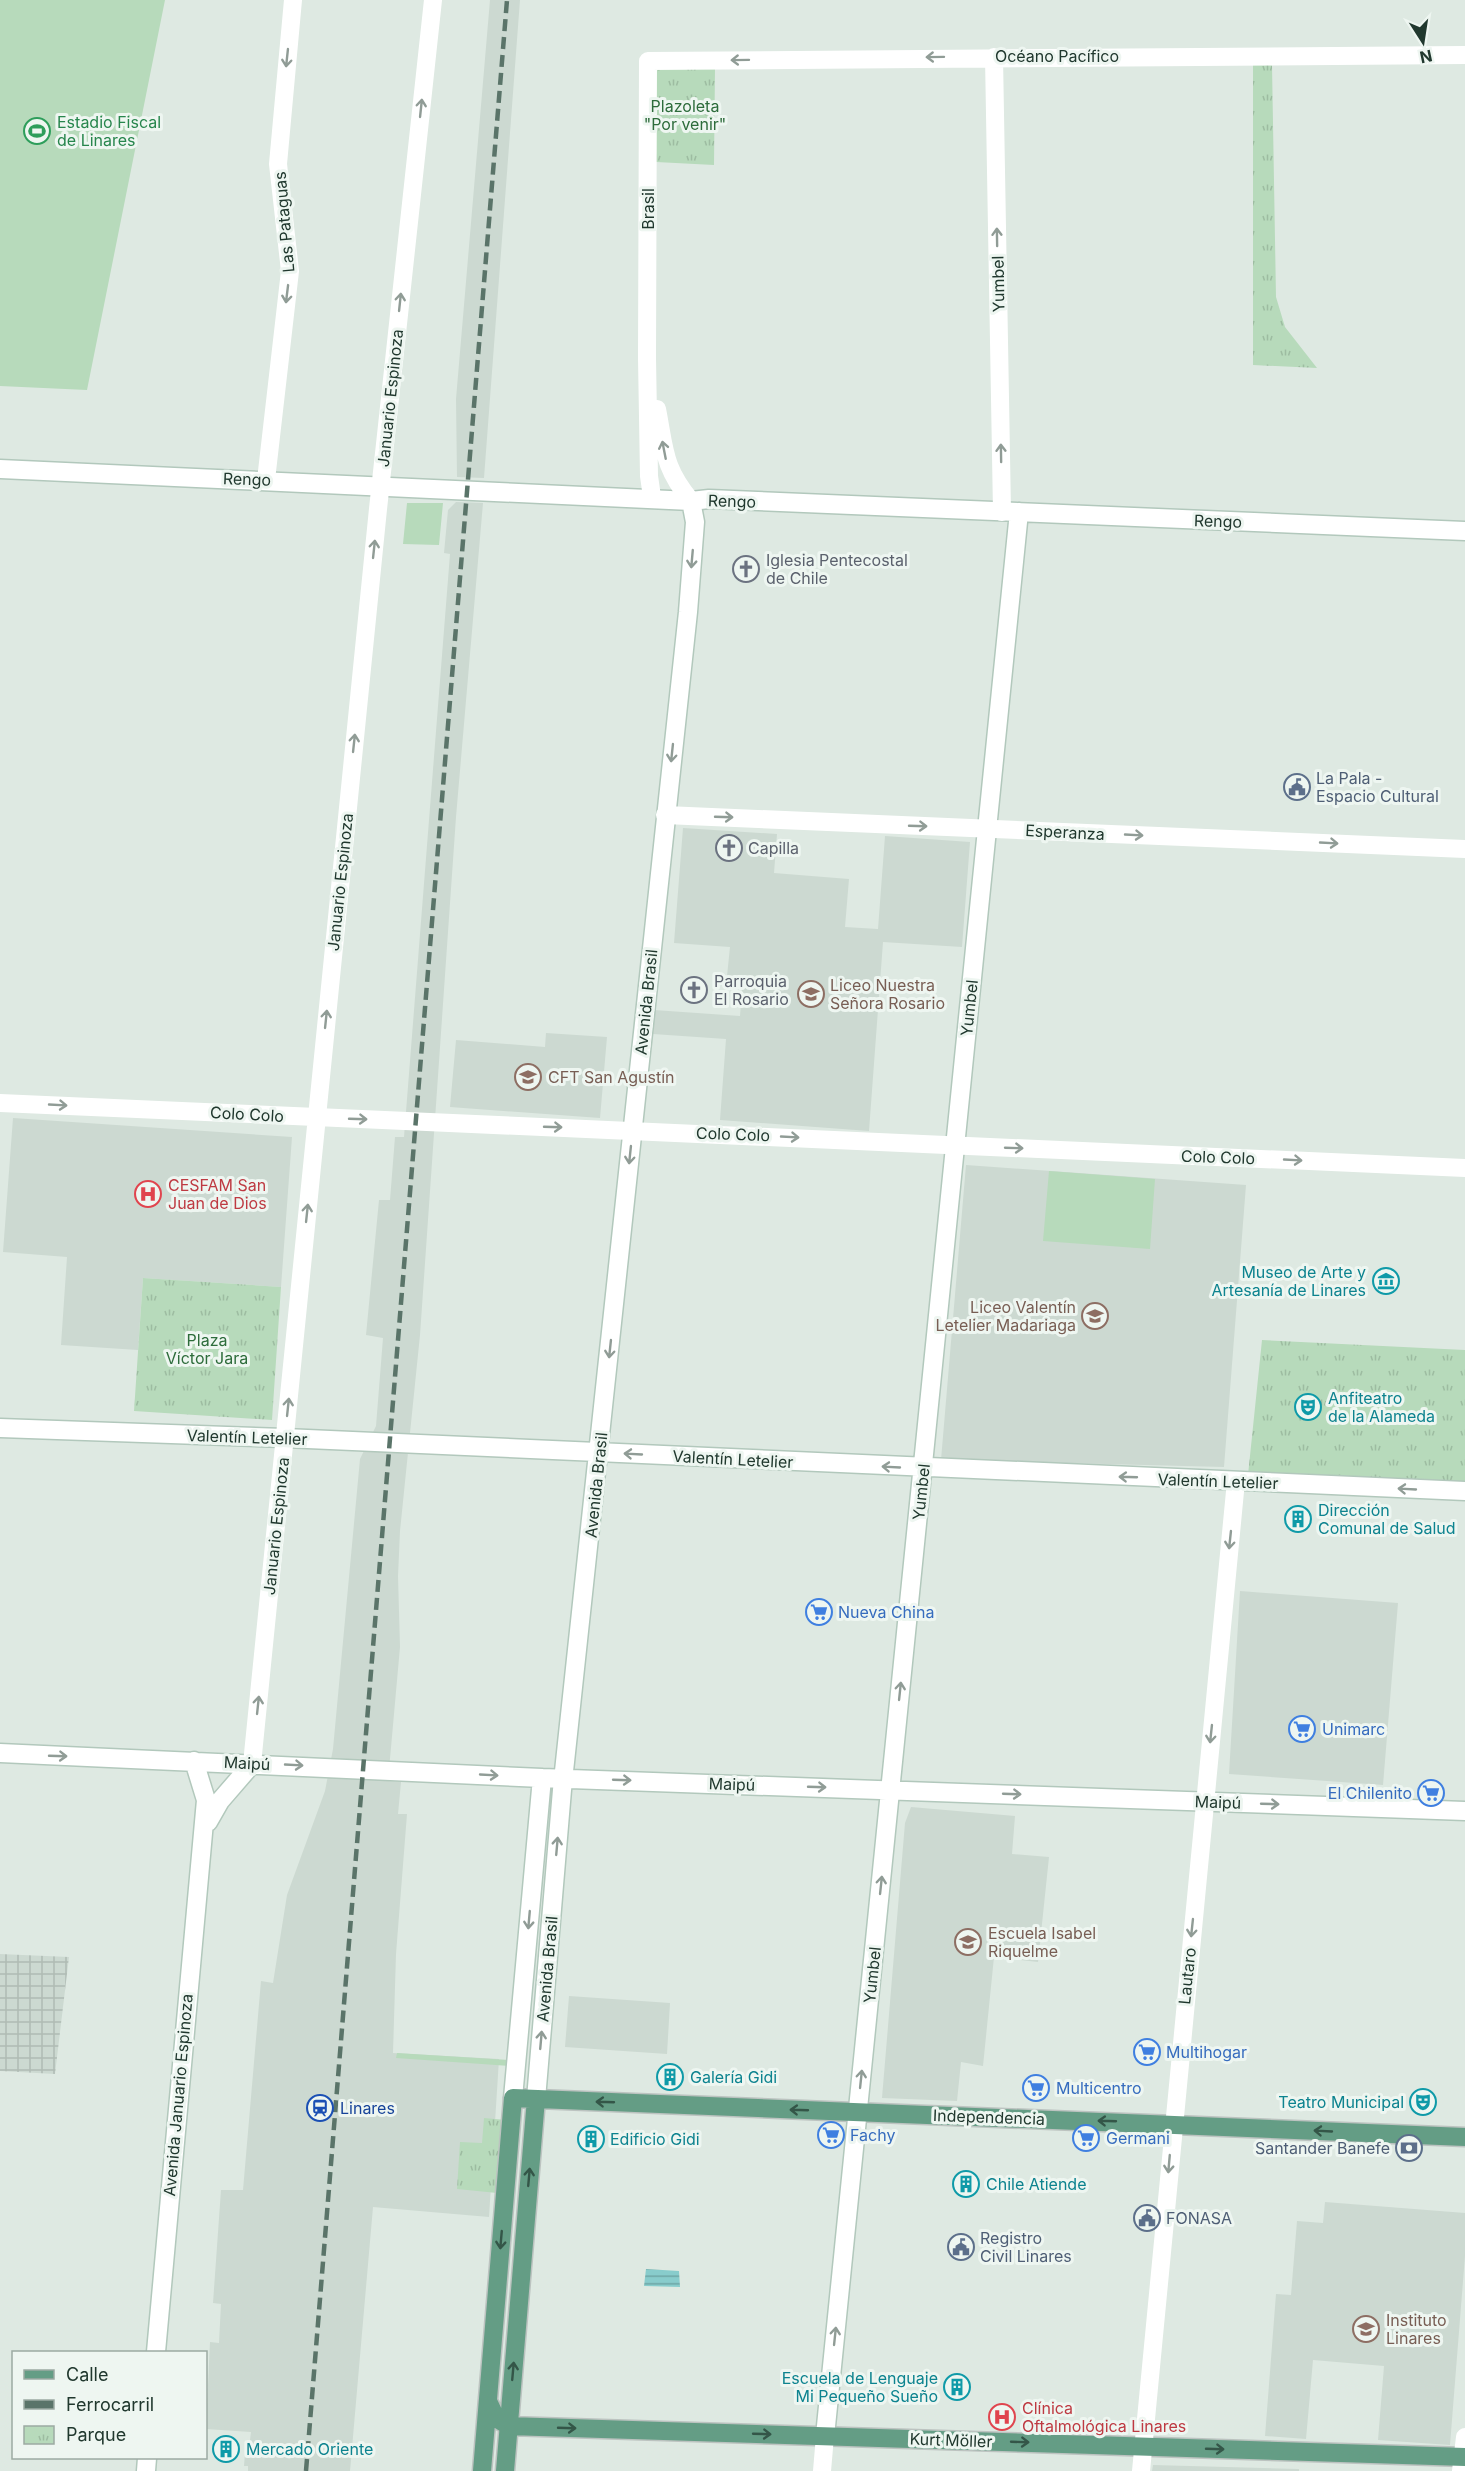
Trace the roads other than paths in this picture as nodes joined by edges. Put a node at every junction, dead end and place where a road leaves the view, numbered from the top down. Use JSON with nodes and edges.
{"nodes":[{"id":1,"x":293,"y":0,"type":"edge"},
{"id":2,"x":433,"y":0,"type":"edge"},
{"id":3,"x":1465,"y":55,"type":"edge"},
{"id":4,"x":994,"y":57,"type":"junction"},
{"id":5,"x":648,"y":61,"type":"joint"},
{"id":6,"x":647,"y":358,"type":"junction"},
{"id":7,"x":0,"y":469,"type":"edge"},
{"id":8,"x":266,"y":480,"type":"junction"},
{"id":9,"x":381,"y":486,"type":"junction"},
{"id":10,"x":652,"y":497,"type":"junction"},
{"id":11,"x":690,"y":501,"type":"junction"},
{"id":12,"x":1011,"y":512,"type":"junction"},
{"id":13,"x":1465,"y":531,"type":"edge"},
{"id":14,"x":665,"y":814,"type":"junction"},
{"id":15,"x":987,"y":828,"type":"junction"},
{"id":16,"x":1465,"y":849,"type":"edge"},
{"id":17,"x":0,"y":1103,"type":"edge"},
{"id":18,"x":316,"y":1117,"type":"junction"},
{"id":19,"x":632,"y":1131,"type":"junction"},
{"id":20,"x":955,"y":1146,"type":"junction"},
{"id":21,"x":1465,"y":1168,"type":"edge"},
{"id":22,"x":0,"y":1428,"type":"edge"},
{"id":23,"x":285,"y":1438,"type":"junction"},
{"id":24,"x":599,"y":1452,"type":"junction"},
{"id":25,"x":923,"y":1468,"type":"junction"},
{"id":26,"x":1236,"y":1481,"type":"junction"},
{"id":27,"x":1465,"y":1491,"type":"edge"},
{"id":28,"x":0,"y":1753,"type":"edge"},
{"id":29,"x":194,"y":1761,"type":"junction"},
{"id":30,"x":252,"y":1764,"type":"junction"},
{"id":31,"x":542,"y":1778,"type":"junction"},
{"id":32,"x":564,"y":1778,"type":"junction"},
{"id":33,"x":891,"y":1790,"type":"junction"},
{"id":34,"x":1205,"y":1801,"type":"junction"},
{"id":35,"x":1465,"y":1811,"type":"edge"},
{"id":36,"x":203,"y":1838,"type":"junction"},
{"id":37,"x":513,"y":2098,"type":"junction"},
{"id":38,"x":536,"y":2099,"type":"junction"},
{"id":39,"x":858,"y":2112,"type":"junction"},
{"id":40,"x":1173,"y":2124,"type":"junction"},
{"id":41,"x":1465,"y":2137,"type":"edge"},
{"id":42,"x":156,"y":2351,"type":"edge"},
{"id":43,"x":488,"y":2400,"type":"junction"},
{"id":44,"x":509,"y":2426,"type":"junction"},
{"id":45,"x":825,"y":2436,"type":"junction"},
{"id":46,"x":1465,"y":2437,"type":"edge"},
{"id":47,"x":1143,"y":2446,"type":"junction"},
{"id":48,"x":1463,"y":2462,"type":"edge"},
{"id":49,"x":482,"y":2471,"type":"edge"},
{"id":50,"x":505,"y":2471,"type":"edge"},
{"id":51,"x":822,"y":2471,"type":"edge"},
{"id":52,"x":1140,"y":2471,"type":"edge"}],
"edges":[{"from":1,"to":8,"type":"main road","name":"Las Pataguas","one_way":true},
{"from":9,"to":2,"type":"main road","name":"Januario Espinoza","one_way":true},
{"from":3,"to":4,"type":"main road","name":"Océano Pacífico"},
{"from":4,"to":5,"type":"main road","name":"Océano Pacífico","one_way":true},
{"from":12,"to":4,"type":"main road","name":"Yumbel","one_way":true},
{"from":5,"to":6,"type":"main road","name":"Brasil"},
{"from":6,"to":10,"type":"main road","name":"Brasil"},
{"from":11,"to":6,"type":"main road","name":"Brasil","one_way":true},
{"from":7,"to":8,"type":"main road","name":"Rengo"},
{"from":8,"to":9,"type":"main road","name":"Rengo"},
{"from":9,"to":10,"type":"main road","name":"Rengo"},
{"from":18,"to":9,"type":"main road","name":"Januario Espinoza","one_way":true},
{"from":10,"to":11,"type":"main road","name":"Rengo"},
{"from":11,"to":12,"type":"main road","name":"Rengo"},
{"from":11,"to":14,"type":"main road","name":"Avenida Brasil","one_way":true},
{"from":12,"to":13,"type":"main road","name":"Rengo"},
{"from":12,"to":15,"type":"main road","name":"Yumbel"},
{"from":14,"to":15,"type":"main road","name":"Esperanza","one_way":true},
{"from":14,"to":19,"type":"main road","name":"Avenida Brasil"},
{"from":15,"to":16,"type":"main road","name":"Esperanza","one_way":true},
{"from":15,"to":20,"type":"main road","name":"Yumbel"},
{"from":17,"to":18,"type":"main road","name":"Colo Colo","one_way":true},
{"from":18,"to":19,"type":"main road","name":"Colo Colo","one_way":true},
{"from":23,"to":18,"type":"main road","name":"Januario Espinoza","one_way":true},
{"from":19,"to":20,"type":"main road","name":"Colo Colo","one_way":true},
{"from":19,"to":24,"type":"main road","name":"Avenida Brasil","one_way":true},
{"from":20,"to":21,"type":"main road","name":"Colo Colo","one_way":true},
{"from":20,"to":25,"type":"main road","name":"Yumbel"},
{"from":22,"to":23,"type":"main road","name":"Valentín Letelier"},
{"from":23,"to":24,"type":"main road","name":"Valentín Letelier"},
{"from":30,"to":23,"type":"main road","name":"Januario Espinoza","one_way":true},
{"from":25,"to":24,"type":"main road","name":"Valentín Letelier","one_way":true},
{"from":24,"to":32,"type":"main road","name":"Avenida Brasil"},
{"from":26,"to":25,"type":"main road","name":"Valentín Letelier","one_way":true},
{"from":33,"to":25,"type":"main road","name":"Yumbel","one_way":true},
{"from":27,"to":26,"type":"main road","name":"Valentín Letelier","one_way":true},
{"from":26,"to":34,"type":"main road","name":"Lautaro","one_way":true},
{"from":28,"to":29,"type":"main road","name":"Maipú","one_way":true},
{"from":29,"to":30,"type":"main road","name":"Maipú"},
{"from":29,"to":36,"type":"main road","name":"Avenida Januario Espinoza"},
{"from":30,"to":31,"type":"main road","name":"Maipú","one_way":true},
{"from":30,"to":36,"type":"main road","name":"Avenida Januario Espinoza"},
{"from":31,"to":32,"type":"main road","name":"Maipú"},
{"from":31,"to":37,"type":"main road","name":"Avenida Brasil","one_way":true},
{"from":32,"to":33,"type":"main road","name":"Maipú","one_way":true},
{"from":38,"to":32,"type":"main road","name":"Avenida Brasil","one_way":true},
{"from":33,"to":34,"type":"main road","name":"Maipú","one_way":true},
{"from":39,"to":33,"type":"main road","name":"Yumbel","one_way":true},
{"from":34,"to":35,"type":"main road","name":"Maipú","one_way":true},
{"from":34,"to":40,"type":"main road","name":"Lautaro","one_way":true},
{"from":36,"to":42,"type":"main road","name":"Avenida Januario Espinoza"},
{"from":37,"to":38,"type":"main road","name":"Independencia"},
{"from":37,"to":43,"type":"main road","name":"Avenida Brasil","one_way":true},
{"from":39,"to":38,"type":"main road","name":"Independencia","one_way":true},
{"from":44,"to":38,"type":"main road","name":"Avenida Brasil","one_way":true},
{"from":40,"to":39,"type":"main road","name":"Independencia","one_way":true},
{"from":45,"to":39,"type":"main road","name":"Yumbel","one_way":true},
{"from":41,"to":40,"type":"main road","name":"Independencia","one_way":true},
{"from":40,"to":47,"type":"main road","name":"Lautaro","one_way":true},
{"from":43,"to":44,"type":"main road"},
{"from":43,"to":49,"type":"main road","name":"Avenida Brasil"},
{"from":44,"to":45,"type":"main road","name":"Kurt Möller","one_way":true},
{"from":44,"to":50,"type":"main road","name":"Avenida Brasil"},
{"from":45,"to":47,"type":"main road","name":"Kurt Möller","one_way":true},
{"from":45,"to":51,"type":"main road","name":"Yumbel"},
{"from":46,"to":48,"type":"main road"},
{"from":47,"to":48,"type":"main road","name":"Kurt Möller","one_way":true},
{"from":47,"to":52,"type":"main road","name":"Lautaro"}]}
